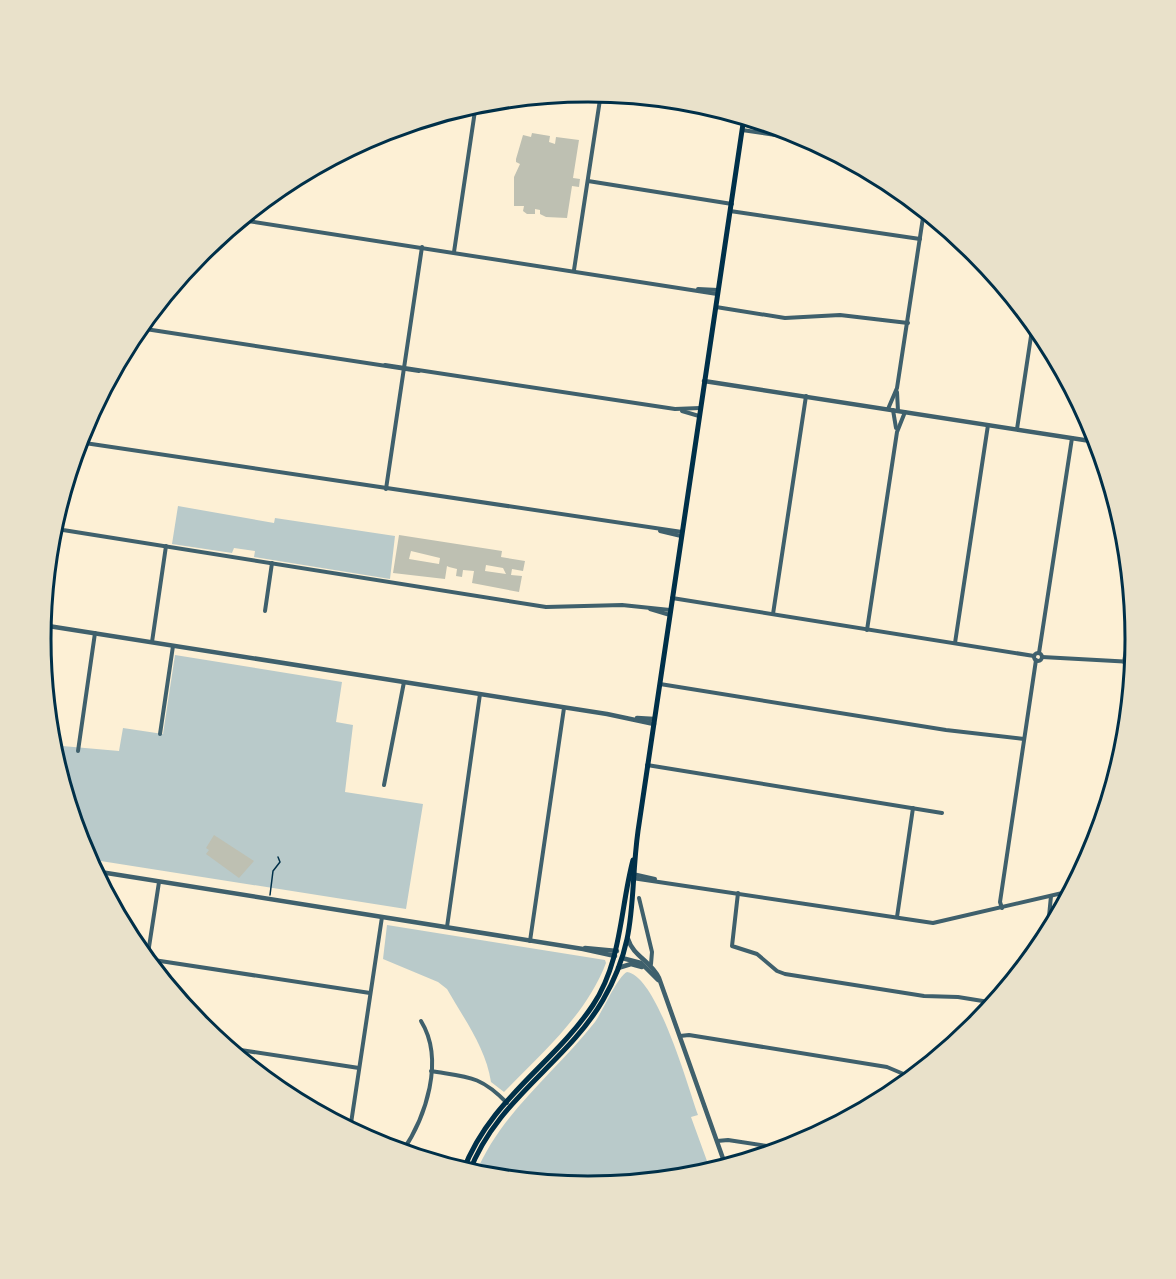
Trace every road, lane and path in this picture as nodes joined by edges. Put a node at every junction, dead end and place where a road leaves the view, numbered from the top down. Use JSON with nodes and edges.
{"nodes":[{"id":1,"x":602,"y":103,"type":"edge"},
{"id":2,"x":474,"y":115,"type":"edge"},
{"id":3,"x":743,"y":126,"type":"edge"},
{"id":4,"x":742,"y":130,"type":"junction"},
{"id":5,"x":770,"y":134,"type":"edge"},
{"id":6,"x":588,"y":182,"type":"junction"},
{"id":7,"x":732,"y":204,"type":"junction"},
{"id":8,"x":730,"y":211,"type":"junction"},
{"id":9,"x":923,"y":220,"type":"edge"},
{"id":10,"x":252,"y":221,"type":"edge"},
{"id":11,"x":920,"y":239,"type":"junction"},
{"id":12,"x":422,"y":247,"type":"junction"},
{"id":13,"x":454,"y":252,"type":"junction"},
{"id":14,"x":574,"y":270,"type":"junction"},
{"id":15,"x":718,"y":292,"type":"junction"},
{"id":16,"x":716,"y":307,"type":"junction"},
{"id":17,"x":908,"y":323,"type":"junction"},
{"id":18,"x":150,"y":330,"type":"edge"},
{"id":19,"x":1031,"y":337,"type":"edge"},
{"id":20,"x":404,"y":368,"type":"junction"},
{"id":21,"x":704,"y":381,"type":"junction"},
{"id":22,"x":897,"y":388,"type":"junction"},
{"id":23,"x":806,"y":396,"type":"junction"},
{"id":24,"x":700,"y":408,"type":"junction"},
{"id":25,"x":675,"y":409,"type":"junction"},
{"id":26,"x":893,"y":410,"type":"junction"},
{"id":27,"x":905,"y":412,"type":"junction"},
{"id":28,"x":699,"y":416,"type":"junction"},
{"id":29,"x":988,"y":425,"type":"junction"},
{"id":30,"x":1017,"y":429,"type":"junction"},
{"id":31,"x":897,"y":432,"type":"junction"},
{"id":32,"x":1072,"y":438,"type":"junction"},
{"id":33,"x":1086,"y":440,"type":"edge"},
{"id":34,"x":88,"y":444,"type":"edge"},
{"id":35,"x":386,"y":489,"type":"junction"},
{"id":36,"x":62,"y":530,"type":"edge"},
{"id":37,"x":681,"y":534,"type":"junction"},
{"id":38,"x":166,"y":546,"type":"junction"},
{"id":39,"x":272,"y":563,"type":"junction"},
{"id":40,"x":672,"y":598,"type":"junction"},
{"id":41,"x":265,"y":611,"type":"dead end"},
{"id":42,"x":670,"y":613,"type":"junction"},
{"id":43,"x":773,"y":614,"type":"junction"},
{"id":44,"x":51,"y":626,"type":"edge"},
{"id":45,"x":867,"y":630,"type":"junction"},
{"id":46,"x":95,"y":633,"type":"junction"},
{"id":47,"x":152,"y":642,"type":"junction"},
{"id":48,"x":955,"y":644,"type":"junction"},
{"id":49,"x":173,"y":646,"type":"junction"},
{"id":50,"x":1040,"y":655,"type":"junction"},
{"id":51,"x":1035,"y":658,"type":"junction"},
{"id":52,"x":1124,"y":662,"type":"edge"},
{"id":53,"x":404,"y":682,"type":"junction"},
{"id":54,"x":659,"y":683,"type":"junction"},
{"id":55,"x":480,"y":694,"type":"junction"},
{"id":56,"x":564,"y":708,"type":"junction"},
{"id":57,"x":654,"y":722,"type":"junction"},
{"id":58,"x":160,"y":734,"type":"dead end"},
{"id":59,"x":1024,"y":740,"type":"junction"},
{"id":60,"x":78,"y":751,"type":"dead end"},
{"id":61,"x":647,"y":765,"type":"junction"},
{"id":62,"x":384,"y":785,"type":"dead end"},
{"id":63,"x":913,"y":808,"type":"junction"},
{"id":64,"x":942,"y":813,"type":"dead end"},
{"id":65,"x":278,"y":857,"type":"dead end"},
{"id":66,"x":104,"y":873,"type":"edge"},
{"id":67,"x":632,"y":875,"type":"junction"},
{"id":68,"x":159,"y":882,"type":"junction"},
{"id":69,"x":738,"y":892,"type":"junction"},
{"id":70,"x":1061,"y":894,"type":"edge"},
{"id":71,"x":1051,"y":896,"type":"junction"},
{"id":72,"x":639,"y":898,"type":"dead end"},
{"id":73,"x":270,"y":900,"type":"junction"},
{"id":74,"x":1002,"y":908,"type":"junction"},
{"id":75,"x":1049,"y":914,"type":"edge"},
{"id":76,"x":382,"y":917,"type":"junction"},
{"id":77,"x":897,"y":917,"type":"junction"},
{"id":78,"x":447,"y":927,"type":"junction"},
{"id":79,"x":628,"y":939,"type":"junction"},
{"id":80,"x":530,"y":940,"type":"junction"},
{"id":81,"x":149,"y":948,"type":"edge"},
{"id":82,"x":616,"y":953,"type":"junction"},
{"id":83,"x":623,"y":957,"type":"junction"},
{"id":84,"x":159,"y":962,"type":"edge"},
{"id":85,"x":649,"y":966,"type":"junction"},
{"id":86,"x":618,"y":968,"type":"junction"},
{"id":87,"x":370,"y":993,"type":"junction"},
{"id":88,"x":985,"y":1001,"type":"edge"},
{"id":89,"x":421,"y":1021,"type":"dead end"},
{"id":90,"x":680,"y":1036,"type":"junction"},
{"id":91,"x":243,"y":1050,"type":"edge"},
{"id":92,"x":359,"y":1068,"type":"junction"},
{"id":93,"x":430,"y":1071,"type":"junction"},
{"id":94,"x":904,"y":1074,"type":"edge"},
{"id":95,"x":508,"y":1103,"type":"junction"},
{"id":96,"x":351,"y":1122,"type":"edge"},
{"id":97,"x":717,"y":1141,"type":"junction"},
{"id":98,"x":406,"y":1145,"type":"edge"},
{"id":99,"x":767,"y":1146,"type":"edge"},
{"id":100,"x":723,"y":1159,"type":"edge"},
{"id":101,"x":467,"y":1162,"type":"edge"},
{"id":102,"x":474,"y":1164,"type":"edge"}],
"edges":[{"from":1,"to":6,"type":"street"},
{"from":2,"to":13,"type":"street"},
{"from":3,"to":4,"type":"main road"},
{"from":4,"to":5,"type":"street"},
{"from":4,"to":7,"type":"main road"},
{"from":6,"to":7,"type":"street"},
{"from":6,"to":14,"type":"street"},
{"from":7,"to":8,"type":"main road"},
{"from":8,"to":11,"type":"street"},
{"from":8,"to":15,"type":"main road"},
{"from":9,"to":11,"type":"street"},
{"from":10,"to":12,"type":"street"},
{"from":11,"to":17,"type":"street"},
{"from":12,"to":13,"type":"street"},
{"from":12,"to":20,"type":"street"},
{"from":13,"to":14,"type":"street"},
{"from":14,"to":15,"type":"street"},
{"from":15,"to":16,"type":"main road"},
{"from":16,"to":17,"type":"street"},
{"from":16,"to":21,"type":"main road"},
{"from":17,"to":22,"type":"street"},
{"from":18,"to":20,"type":"street"},
{"from":19,"to":30,"type":"street"},
{"from":20,"to":25,"type":"street"},
{"from":20,"to":35,"type":"street"},
{"from":21,"to":23,"type":"street"},
{"from":21,"to":24,"type":"main road"},
{"from":22,"to":26,"type":"street"},
{"from":22,"to":26,"type":"street"},
{"from":23,"to":26,"type":"street"},
{"from":23,"to":43,"type":"street"},
{"from":24,"to":25,"type":"street"},
{"from":24,"to":28,"type":"main road"},
{"from":25,"to":28,"type":"street"},
{"from":26,"to":27,"type":"street"},
{"from":26,"to":31,"type":"street"},
{"from":27,"to":29,"type":"street"},
{"from":27,"to":31,"type":"street"},
{"from":28,"to":37,"type":"main road"},
{"from":29,"to":30,"type":"street"},
{"from":29,"to":48,"type":"street"},
{"from":30,"to":32,"type":"street"},
{"from":31,"to":45,"type":"street"},
{"from":32,"to":33,"type":"street"},
{"from":32,"to":50,"type":"street"},
{"from":34,"to":35,"type":"street"},
{"from":35,"to":37,"type":"street"},
{"from":36,"to":38,"type":"street"},
{"from":37,"to":40,"type":"main road"},
{"from":38,"to":39,"type":"street"},
{"from":38,"to":47,"type":"street"},
{"from":39,"to":41,"type":"street"},
{"from":39,"to":42,"type":"street"},
{"from":40,"to":42,"type":"main road"},
{"from":40,"to":43,"type":"street"},
{"from":42,"to":54,"type":"main road"},
{"from":43,"to":45,"type":"street"},
{"from":44,"to":46,"type":"street"},
{"from":45,"to":48,"type":"street"},
{"from":46,"to":47,"type":"street"},
{"from":46,"to":60,"type":"street"},
{"from":47,"to":49,"type":"street"},
{"from":48,"to":51,"type":"street"},
{"from":49,"to":53,"type":"street"},
{"from":49,"to":58,"type":"street"},
{"from":50,"to":51,"type":"street"},
{"from":50,"to":52,"type":"street"},
{"from":51,"to":59,"type":"street"},
{"from":53,"to":55,"type":"street"},
{"from":53,"to":62,"type":"street"},
{"from":54,"to":57,"type":"main road"},
{"from":54,"to":59,"type":"street"},
{"from":55,"to":56,"type":"street"},
{"from":55,"to":78,"type":"street"},
{"from":56,"to":57,"type":"street"},
{"from":56,"to":80,"type":"street"},
{"from":57,"to":61,"type":"main road"},
{"from":59,"to":74,"type":"street"},
{"from":61,"to":63,"type":"street"},
{"from":61,"to":67,"type":"main road"},
{"from":63,"to":64,"type":"street"},
{"from":63,"to":77,"type":"street"},
{"from":65,"to":73,"type":"path"},
{"from":66,"to":68,"type":"street"},
{"from":67,"to":69,"type":"street"},
{"from":67,"to":79,"type":"main road"},
{"from":67,"to":82,"type":"main road"},
{"from":68,"to":73,"type":"street"},
{"from":68,"to":81,"type":"street"},
{"from":69,"to":77,"type":"street"},
{"from":69,"to":88,"type":"street"},
{"from":70,"to":71,"type":"street"},
{"from":71,"to":74,"type":"street"},
{"from":71,"to":75,"type":"street"},
{"from":72,"to":85,"type":"street"},
{"from":73,"to":76,"type":"street"},
{"from":74,"to":77,"type":"street"},
{"from":76,"to":78,"type":"street"},
{"from":76,"to":87,"type":"street"},
{"from":78,"to":80,"type":"street"},
{"from":79,"to":83,"type":"main road"},
{"from":79,"to":85,"type":"street"},
{"from":80,"to":82,"type":"street"},
{"from":82,"to":83,"type":"main road"},
{"from":82,"to":95,"type":"main road"},
{"from":83,"to":85,"type":"street"},
{"from":83,"to":86,"type":"main road"},
{"from":84,"to":87,"type":"street"},
{"from":85,"to":86,"type":"street"},
{"from":85,"to":90,"type":"street"},
{"from":86,"to":95,"type":"main road"},
{"from":87,"to":92,"type":"street"},
{"from":89,"to":93,"type":"street"},
{"from":90,"to":94,"type":"street"},
{"from":90,"to":97,"type":"street"},
{"from":91,"to":92,"type":"street"},
{"from":92,"to":96,"type":"street"},
{"from":93,"to":95,"type":"street"},
{"from":93,"to":98,"type":"street"},
{"from":95,"to":101,"type":"main road"},
{"from":95,"to":102,"type":"main road"},
{"from":97,"to":99,"type":"street"},
{"from":97,"to":100,"type":"street"}]}
